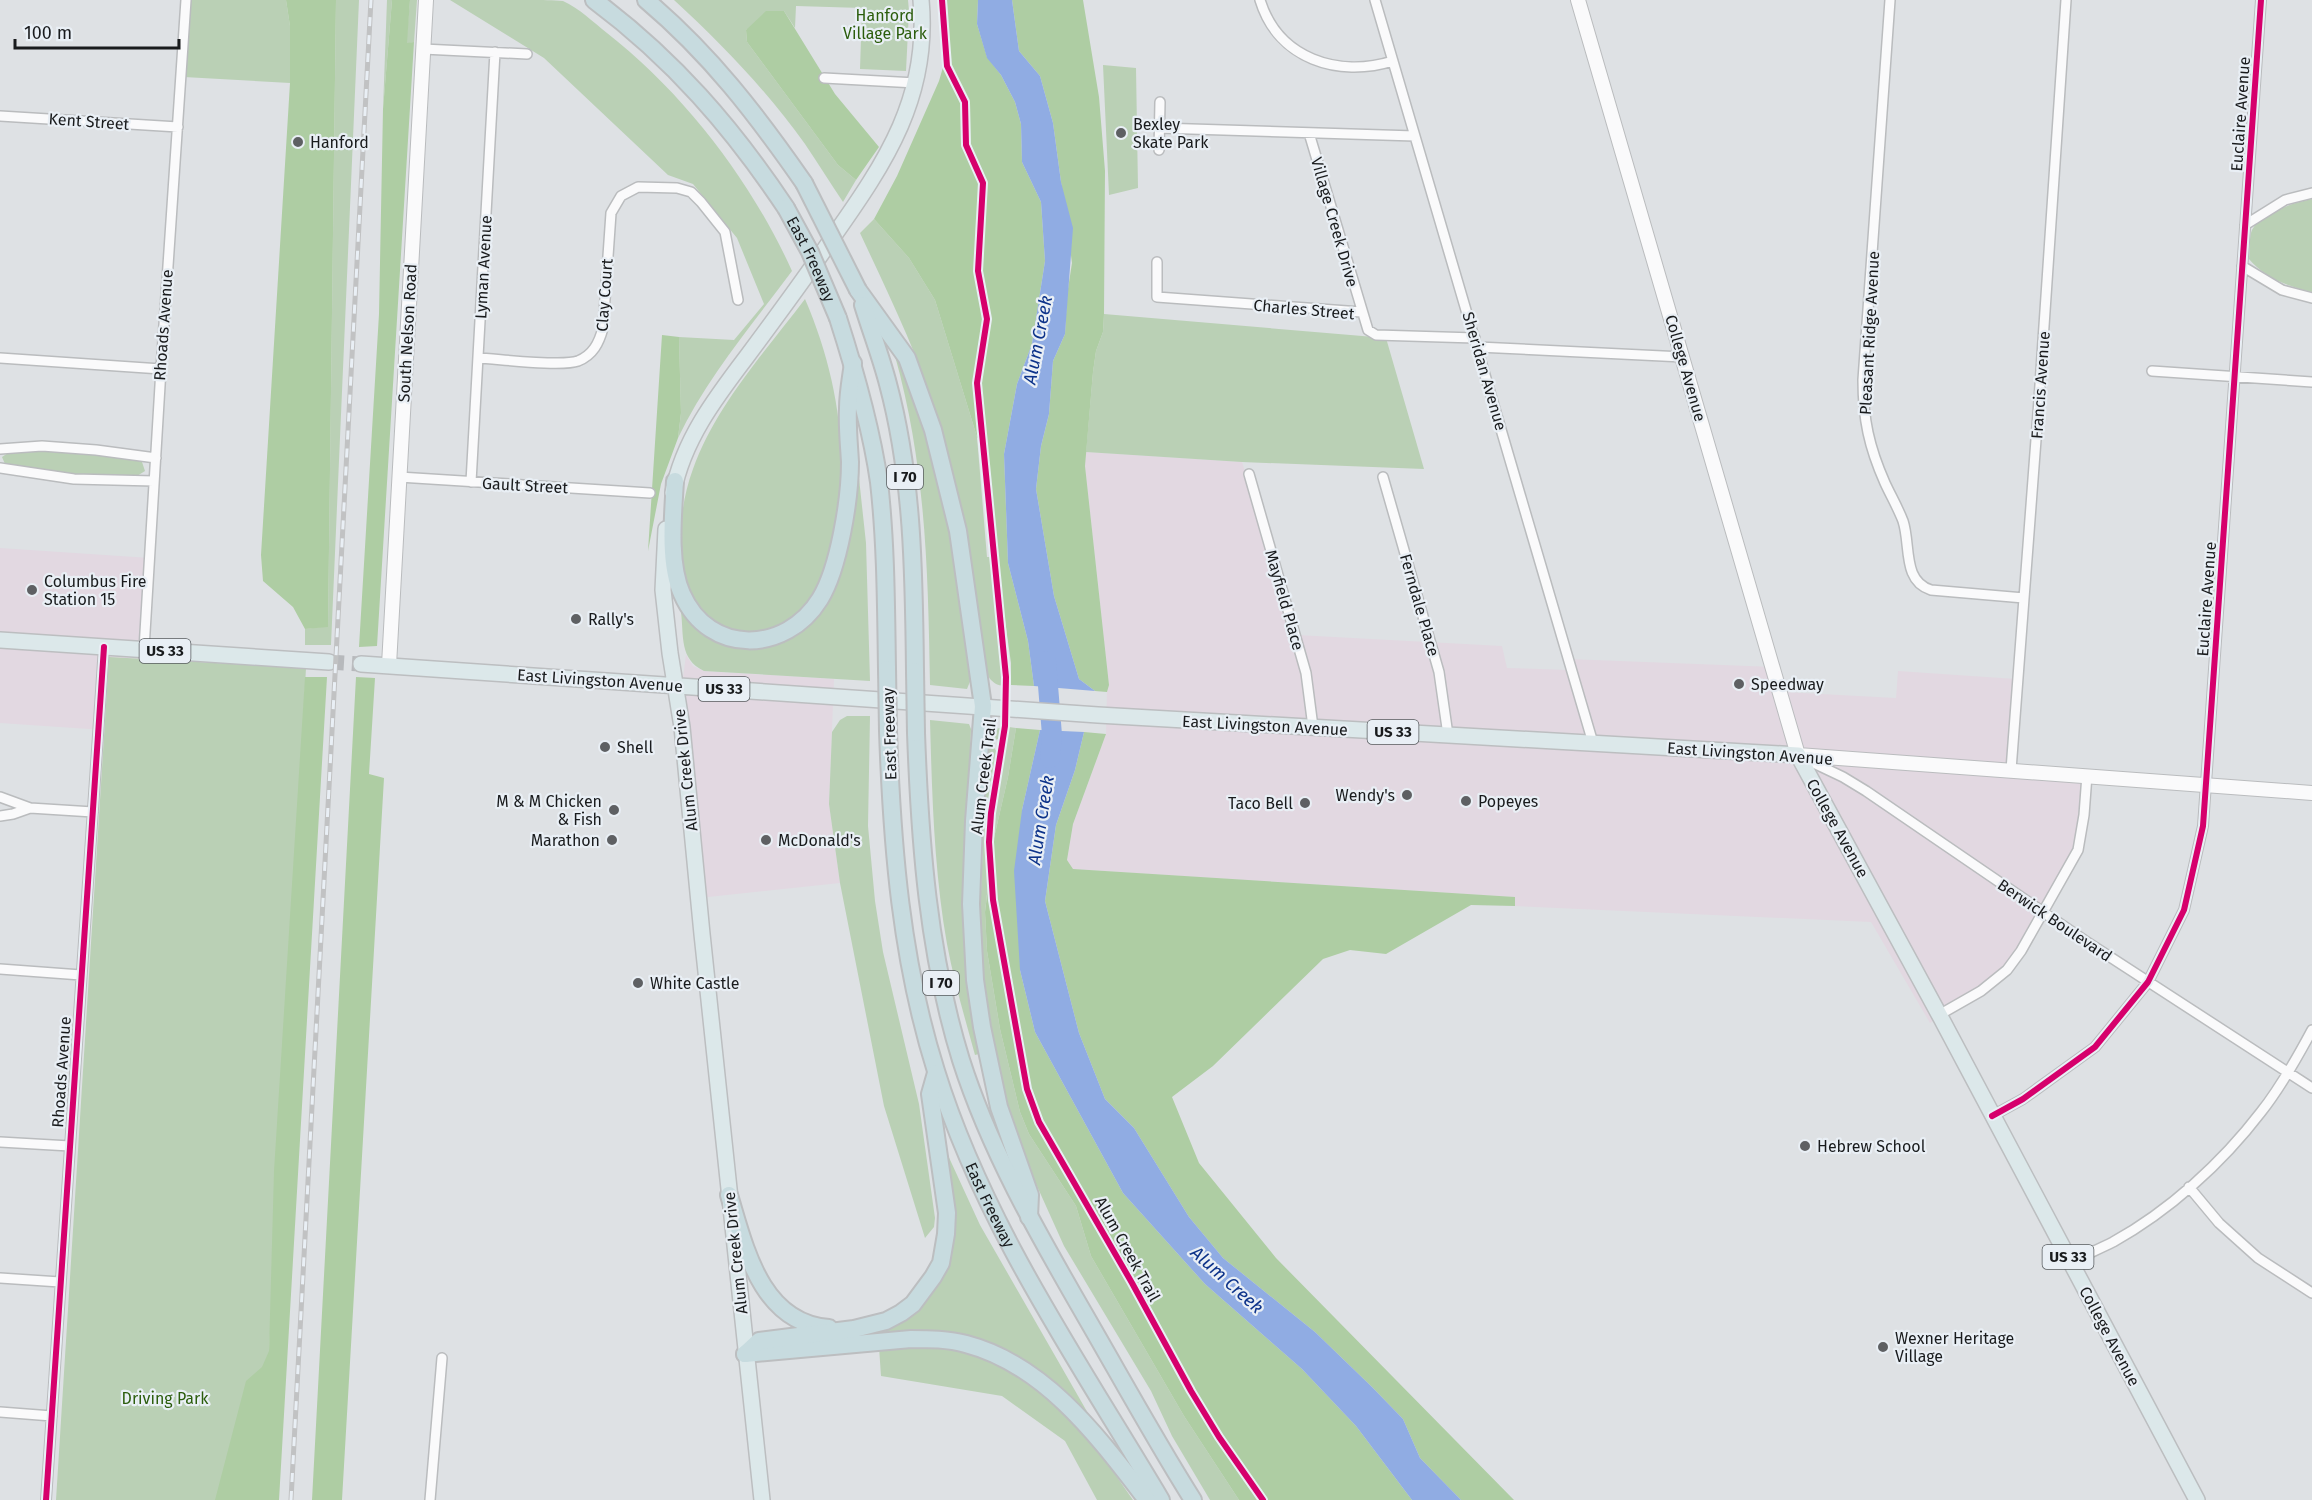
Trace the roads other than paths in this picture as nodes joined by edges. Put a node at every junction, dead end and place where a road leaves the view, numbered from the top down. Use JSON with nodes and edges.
{"nodes":[{"id":1,"x":186,"y":0,"type":"edge"},
{"id":2,"x":426,"y":0,"type":"edge"},
{"id":3,"x":594,"y":0,"type":"edge"},
{"id":4,"x":646,"y":0,"type":"edge"},
{"id":5,"x":921,"y":0,"type":"edge"},
{"id":6,"x":1260,"y":0,"type":"edge"},
{"id":7,"x":1375,"y":0,"type":"edge"},
{"id":8,"x":1578,"y":0,"type":"edge"},
{"id":9,"x":1890,"y":0,"type":"edge"},
{"id":10,"x":2066,"y":0,"type":"edge"},
{"id":11,"x":2261,"y":0,"type":"edge"},
{"id":12,"x":423,"y":49,"type":"junction"},
{"id":13,"x":495,"y":52,"type":"junction"},
{"id":14,"x":528,"y":54,"type":"dead end"},
{"id":15,"x":1393,"y":61,"type":"junction"},
{"id":16,"x":824,"y":78,"type":"dead end"},
{"id":17,"x":916,"y":83,"type":"junction"},
{"id":18,"x":1160,"y":102,"type":"dead end"},
{"id":19,"x":0,"y":116,"type":"edge"},
{"id":20,"x":178,"y":127,"type":"junction"},
{"id":21,"x":1160,"y":128,"type":"junction"},
{"id":22,"x":1309,"y":132,"type":"junction"},
{"id":23,"x":1415,"y":136,"type":"junction"},
{"id":24,"x":1160,"y":150,"type":"dead end"},
{"id":25,"x":2312,"y":194,"type":"edge"},
{"id":26,"x":2245,"y":225,"type":"junction"},
{"id":27,"x":1157,"y":262,"type":"dead end"},
{"id":28,"x":2242,"y":266,"type":"junction"},
{"id":29,"x":858,"y":290,"type":"junction"},
{"id":30,"x":2312,"y":298,"type":"edge"},
{"id":31,"x":738,"y":300,"type":"dead end"},
{"id":32,"x":1361,"y":312,"type":"junction"},
{"id":33,"x":1476,"y":343,"type":"junction"},
{"id":34,"x":1683,"y":357,"type":"junction"},
{"id":35,"x":0,"y":358,"type":"edge"},
{"id":36,"x":478,"y":358,"type":"junction"},
{"id":37,"x":853,"y":363,"type":"junction"},
{"id":38,"x":160,"y":369,"type":"junction"},
{"id":39,"x":2152,"y":371,"type":"dead end"},
{"id":40,"x":2235,"y":377,"type":"junction"},
{"id":41,"x":2312,"y":382,"type":"edge"},
{"id":42,"x":0,"y":449,"type":"edge"},
{"id":43,"x":156,"y":458,"type":"junction"},
{"id":44,"x":0,"y":468,"type":"edge"},
{"id":45,"x":1249,"y":474,"type":"dead end"},
{"id":46,"x":399,"y":477,"type":"junction"},
{"id":47,"x":1383,"y":477,"type":"dead end"},
{"id":48,"x":154,"y":482,"type":"junction"},
{"id":49,"x":471,"y":482,"type":"junction"},
{"id":50,"x":675,"y":482,"type":"junction"},
{"id":51,"x":650,"y":493,"type":"dead end"},
{"id":52,"x":2024,"y":598,"type":"junction"},
{"id":53,"x":0,"y":640,"type":"edge"},
{"id":54,"x":104,"y":647,"type":"junction"},
{"id":55,"x":144,"y":649,"type":"junction"},
{"id":56,"x":329,"y":662,"type":"tunnel mouth"},
{"id":57,"x":361,"y":664,"type":"tunnel mouth"},
{"id":58,"x":389,"y":665,"type":"junction"},
{"id":59,"x":676,"y":685,"type":"junction"},
{"id":60,"x":983,"y":706,"type":"junction"},
{"id":61,"x":1313,"y":727,"type":"junction"},
{"id":62,"x":1448,"y":735,"type":"junction"},
{"id":63,"x":1593,"y":743,"type":"junction"},
{"id":64,"x":1798,"y":755,"type":"junction"},
{"id":65,"x":2011,"y":770,"type":"junction"},
{"id":66,"x":2087,"y":775,"type":"junction"},
{"id":67,"x":2206,"y":784,"type":"junction"},
{"id":68,"x":2312,"y":793,"type":"edge"},
{"id":69,"x":0,"y":797,"type":"edge"},
{"id":70,"x":30,"y":808,"type":"junction"},
{"id":71,"x":93,"y":812,"type":"junction"},
{"id":72,"x":0,"y":816,"type":"edge"},
{"id":73,"x":2043,"y":913,"type":"junction"},
{"id":74,"x":0,"y":969,"type":"edge"},
{"id":75,"x":81,"y":975,"type":"junction"},
{"id":76,"x":2148,"y":982,"type":"junction"},
{"id":77,"x":1939,"y":1015,"type":"junction"},
{"id":78,"x":2312,"y":1030,"type":"edge"},
{"id":79,"x":936,"y":1073,"type":"junction"},
{"id":80,"x":2289,"y":1073,"type":"junction"},
{"id":81,"x":2312,"y":1088,"type":"edge"},
{"id":82,"x":1992,"y":1116,"type":"junction"},
{"id":83,"x":0,"y":1142,"type":"edge"},
{"id":84,"x":70,"y":1146,"type":"junction"},
{"id":85,"x":2189,"y":1187,"type":"junction"},
{"id":86,"x":729,"y":1196,"type":"junction"},
{"id":87,"x":1029,"y":1217,"type":"junction"},
{"id":88,"x":2071,"y":1262,"type":"junction"},
{"id":89,"x":0,"y":1278,"type":"edge"},
{"id":90,"x":60,"y":1282,"type":"junction"},
{"id":91,"x":2312,"y":1293,"type":"edge"},
{"id":92,"x":854,"y":1329,"type":"junction"},
{"id":93,"x":745,"y":1354,"type":"junction"},
{"id":94,"x":442,"y":1358,"type":"dead end"},
{"id":95,"x":0,"y":1412,"type":"edge"},
{"id":96,"x":52,"y":1416,"type":"junction"},
{"id":97,"x":46,"y":1500,"type":"edge"},
{"id":98,"x":430,"y":1500,"type":"edge"},
{"id":99,"x":762,"y":1500,"type":"edge"},
{"id":100,"x":1147,"y":1500,"type":"edge"},
{"id":101,"x":1161,"y":1500,"type":"edge"},
{"id":102,"x":1193,"y":1500,"type":"edge"},
{"id":103,"x":2197,"y":1500,"type":"edge"}],
"edges":[{"from":1,"to":20,"type":"street","name":"Rhoads Avenue"},
{"from":2,"to":12,"type":"main road","name":"South Nelson Road"},
{"from":3,"to":37,"type":"highway","name":"East Freeway","number":"I 70","bridge":true},
{"from":4,"to":29,"type":"highway","name":"East Freeway","number":"I 70","bridge":true},
{"from":5,"to":17,"type":"main road","name":"Alum Creek Drive"},
{"from":6,"to":15,"type":"street"},
{"from":7,"to":15,"type":"street","name":"Sheridan Avenue"},
{"from":8,"to":34,"type":"main road","name":"College Avenue"},
{"from":9,"to":52,"type":"street","name":"Pleasant Ridge Avenue"},
{"from":10,"to":52,"type":"street","name":"Francis Avenue"},
{"from":11,"to":26,"type":"street","name":"Euclaire Avenue"},
{"from":12,"to":13,"type":"street"},
{"from":12,"to":46,"type":"main road","name":"South Nelson Road"},
{"from":13,"to":14,"type":"street"},
{"from":13,"to":36,"type":"street","name":"Lyman Avenue"},
{"from":15,"to":23,"type":"street","name":"Sheridan Avenue"},
{"from":16,"to":17,"type":"street"},
{"from":17,"to":50,"type":"main road","name":"Alum Creek Drive"},
{"from":18,"to":21,"type":"street"},
{"from":19,"to":20,"type":"street","name":"Kent Street"},
{"from":20,"to":38,"type":"street","name":"Rhoads Avenue"},
{"from":21,"to":22,"type":"street","name":"Village Creek Drive"},
{"from":21,"to":24,"type":"street"},
{"from":22,"to":23,"type":"street","name":"Village Creek Drive"},
{"from":22,"to":32,"type":"street","name":"Village Creek Drive"},
{"from":23,"to":33,"type":"street","name":"Sheridan Avenue"},
{"from":25,"to":26,"type":"street"},
{"from":26,"to":28,"type":"street","name":"Euclaire Avenue"},
{"from":27,"to":32,"type":"street","name":"Charles Street"},
{"from":28,"to":30,"type":"street"},
{"from":28,"to":40,"type":"street","name":"Euclaire Avenue"},
{"from":29,"to":60,"type":"highway"},
{"from":29,"to":87,"type":"highway","name":"East Freeway","number":"I 70","bridge":true},
{"from":31,"to":36,"type":"street","name":"Clay Court"},
{"from":32,"to":33,"type":"street","name":"Charles Street"},
{"from":33,"to":34,"type":"street","name":"Charles Street"},
{"from":33,"to":63,"type":"street","name":"Sheridan Avenue"},
{"from":34,"to":64,"type":"main road","name":"College Avenue"},
{"from":35,"to":38,"type":"street"},
{"from":36,"to":49,"type":"street","name":"Lyman Avenue"},
{"from":37,"to":50,"type":"highway"},
{"from":37,"to":79,"type":"highway","name":"East Freeway","number":"I 70","bridge":true},
{"from":38,"to":43,"type":"street","name":"Rhoads Avenue"},
{"from":39,"to":40,"type":"street"},
{"from":40,"to":41,"type":"street"},
{"from":40,"to":67,"type":"street","name":"Euclaire Avenue"},
{"from":42,"to":43,"type":"street"},
{"from":43,"to":48,"type":"street","name":"Rhoads Avenue"},
{"from":44,"to":48,"type":"street"},
{"from":45,"to":61,"type":"street","name":"Mayfield Place"},
{"from":46,"to":49,"type":"street","name":"Gault Street"},
{"from":46,"to":58,"type":"main road","name":"South Nelson Road"},
{"from":47,"to":62,"type":"street","name":"Ferndale Place"},
{"from":48,"to":55,"type":"street","name":"Rhoads Avenue"},
{"from":49,"to":51,"type":"street","name":"Gault Street"},
{"from":50,"to":59,"type":"main road","name":"Alum Creek Drive"},
{"from":52,"to":65,"type":"street","name":"Francis Avenue"},
{"from":53,"to":54,"type":"main road","number":"US 33"},
{"from":54,"to":55,"type":"main road","number":"US 33"},
{"from":54,"to":71,"type":"street","name":"Rhoads Avenue"},
{"from":55,"to":56,"type":"main road","number":"US 33"},
{"from":57,"to":58,"type":"main road","name":"East Livingston Avenue","number":"US 33"},
{"from":58,"to":59,"type":"main road","name":"East Livingston Avenue","number":"US 33"},
{"from":59,"to":60,"type":"main road","name":"East Livingston Avenue","number":"US 33"},
{"from":59,"to":86,"type":"main road","name":"Alum Creek Drive"},
{"from":60,"to":61,"type":"main road","name":"East Livingston Avenue","number":"US 33"},
{"from":60,"to":87,"type":"highway"},
{"from":61,"to":62,"type":"main road","name":"East Livingston Avenue","number":"US 33"},
{"from":62,"to":63,"type":"main road","name":"East Livingston Avenue","number":"US 33"},
{"from":63,"to":64,"type":"main road","name":"East Livingston Avenue","number":"US 33"},
{"from":64,"to":65,"type":"main road","name":"East Livingston Avenue"},
{"from":64,"to":73,"type":"street","name":"Berwick Boulevard"},
{"from":64,"to":77,"type":"main road","name":"College Avenue","number":"US 33"},
{"from":65,"to":66,"type":"main road","name":"East Livingston Avenue"},
{"from":66,"to":67,"type":"main road","name":"East Livingston Avenue"},
{"from":66,"to":73,"type":"street"},
{"from":67,"to":68,"type":"main road","name":"East Livingston Avenue"},
{"from":67,"to":76,"type":"street","name":"Euclaire Avenue"},
{"from":69,"to":70,"type":"street"},
{"from":70,"to":71,"type":"street"},
{"from":70,"to":72,"type":"street"},
{"from":71,"to":75,"type":"street","name":"Rhoads Avenue"},
{"from":73,"to":76,"type":"street","name":"Berwick Boulevard"},
{"from":73,"to":77,"type":"street"},
{"from":74,"to":75,"type":"street"},
{"from":75,"to":84,"type":"street","name":"Rhoads Avenue"},
{"from":76,"to":80,"type":"street","name":"Berwick Boulevard"},
{"from":76,"to":82,"type":"street","name":"Euclaire Avenue"},
{"from":77,"to":82,"type":"main road","name":"College Avenue","number":"US 33"},
{"from":78,"to":80,"type":"street"},
{"from":79,"to":92,"type":"highway"},
{"from":79,"to":101,"type":"highway","name":"East Freeway","number":"I 70"},
{"from":80,"to":81,"type":"street","name":"Berwick Boulevard"},
{"from":80,"to":85,"type":"street"},
{"from":82,"to":88,"type":"main road","name":"College Avenue","number":"US 33"},
{"from":83,"to":84,"type":"street"},
{"from":84,"to":90,"type":"street","name":"Rhoads Avenue"},
{"from":85,"to":88,"type":"street"},
{"from":85,"to":91,"type":"street"},
{"from":86,"to":92,"type":"highway"},
{"from":86,"to":93,"type":"main road","name":"Alum Creek Drive"},
{"from":87,"to":102,"type":"highway","name":"East Freeway","number":"I 70"},
{"from":88,"to":103,"type":"main road","name":"College Avenue","number":"US 33"},
{"from":89,"to":90,"type":"street"},
{"from":90,"to":96,"type":"street","name":"Rhoads Avenue"},
{"from":92,"to":93,"type":"highway"},
{"from":93,"to":99,"type":"main road","name":"Alum Creek Drive"},
{"from":93,"to":100,"type":"highway"},
{"from":94,"to":98,"type":"street"},
{"from":95,"to":96,"type":"street"},
{"from":96,"to":97,"type":"street","name":"Rhoads Avenue"}]}
